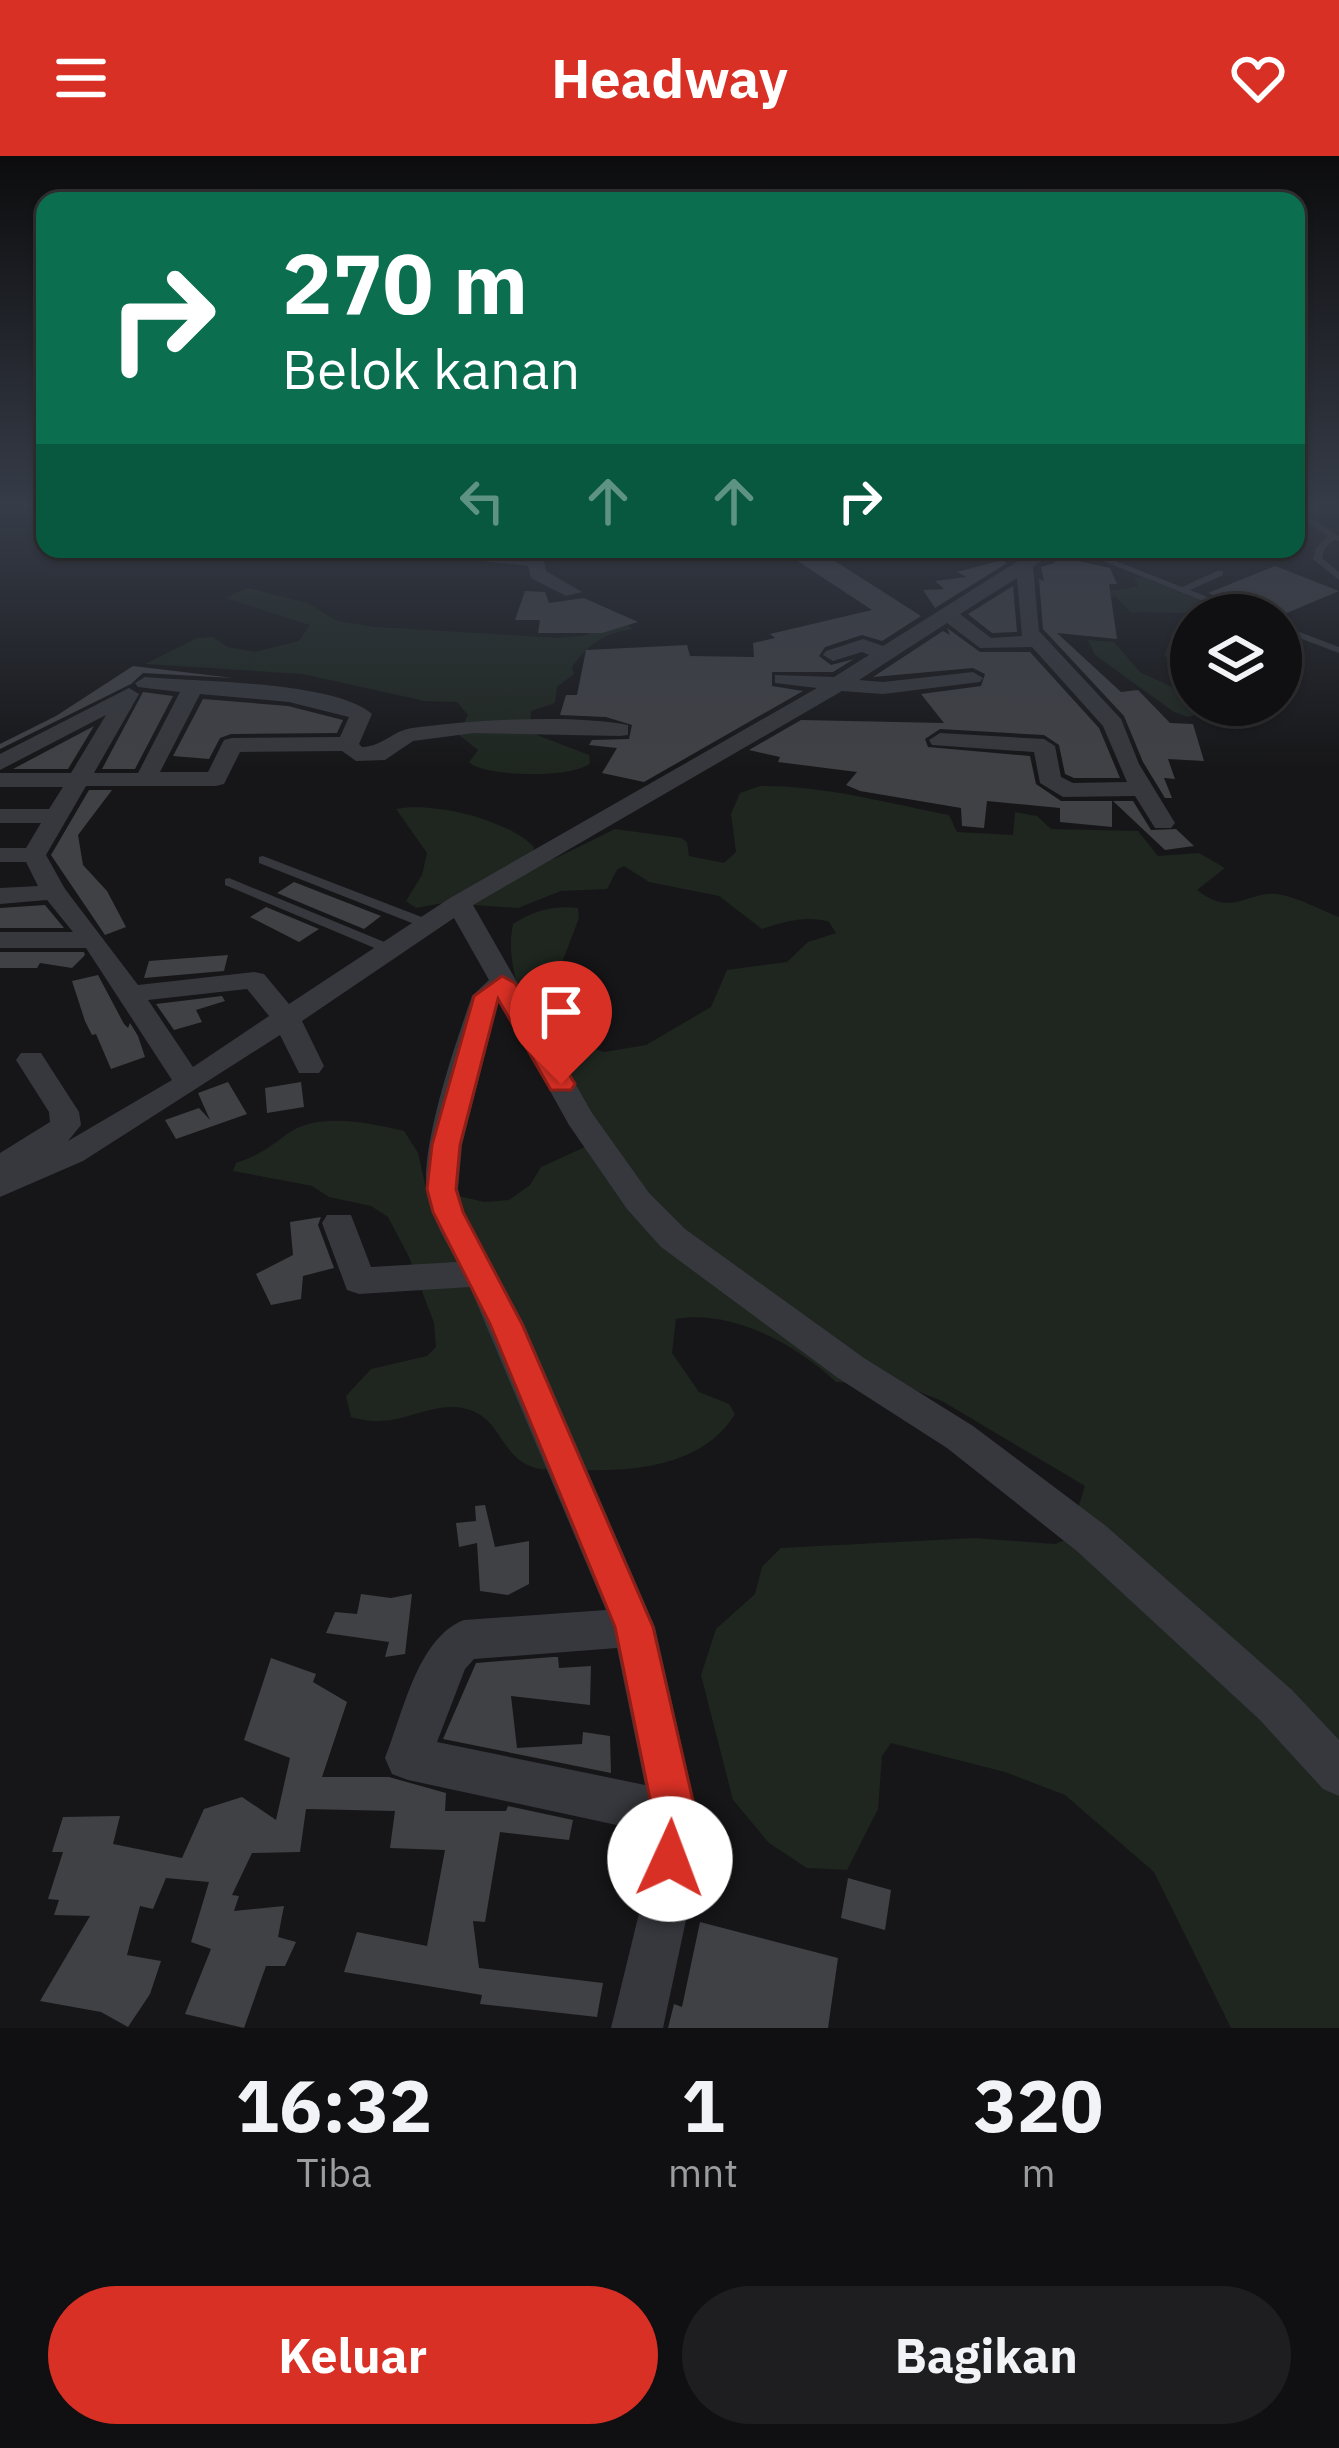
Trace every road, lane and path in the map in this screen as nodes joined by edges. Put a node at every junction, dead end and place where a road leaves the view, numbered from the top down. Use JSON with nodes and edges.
{"nodes":[{"id":1,"x":1025,"y":595,"type":"edge"},
{"id":2,"x":978,"y":596,"type":"joint"},
{"id":3,"x":1025,"y":600,"type":"junction"},
{"id":4,"x":948,"y":614,"type":"junction"},
{"id":5,"x":1302,"y":636,"type":"edge"},
{"id":6,"x":1036,"y":641,"type":"junction"},
{"id":7,"x":1339,"y":650,"type":"edge"},
{"id":8,"x":832,"y":655,"type":"dead end"},
{"id":9,"x":886,"y":655,"type":"junction"},
{"id":10,"x":973,"y":678,"type":"dead end"},
{"id":11,"x":782,"y":679,"type":"dead end"},
{"id":12,"x":842,"y":682,"type":"junction"},
{"id":13,"x":145,"y":683,"type":"junction"},
{"id":14,"x":192,"y":689,"type":"junction"},
{"id":15,"x":247,"y":720,"type":"junction"},
{"id":16,"x":765,"y":728,"type":"junction"},
{"id":17,"x":620,"y":730,"type":"dead end"},
{"id":18,"x":798,"y":737,"type":"dead end"},
{"id":19,"x":940,"y":740,"type":"dead end"},
{"id":20,"x":348,"y":744,"type":"junction"},
{"id":21,"x":24,"y":751,"type":"junction"},
{"id":22,"x":96,"y":752,"type":"junction"},
{"id":23,"x":0,"y":763,"type":"edge"},
{"id":24,"x":0,"y":779,"type":"edge"},
{"id":25,"x":78,"y":782,"type":"junction"},
{"id":26,"x":144,"y":782,"type":"junction"},
{"id":27,"x":1145,"y":789,"type":"junction"},
{"id":28,"x":0,"y":816,"type":"edge"},
{"id":29,"x":57,"y":816,"type":"junction"},
{"id":30,"x":1162,"y":823,"type":"dead end"},
{"id":31,"x":0,"y":855,"type":"edge"},
{"id":32,"x":34,"y":855,"type":"junction"},
{"id":33,"x":263,"y":860,"type":"dead end"},
{"id":34,"x":229,"y":882,"type":"dead end"},
{"id":35,"x":54,"y":892,"type":"junction"},
{"id":36,"x":0,"y":896,"type":"edge"},
{"id":37,"x":459,"y":903,"type":"junction"},
{"id":38,"x":427,"y":924,"type":"junction"},
{"id":39,"x":0,"y":940,"type":"edge"},
{"id":40,"x":94,"y":940,"type":"junction"},
{"id":41,"x":389,"y":949,"type":"junction"},
{"id":42,"x":502,"y":983,"type":"junction"},
{"id":43,"x":131,"y":994,"type":"junction"},
{"id":44,"x":286,"y":1018,"type":"junction"},
{"id":45,"x":31,"y":1060,"type":"dead end"},
{"id":46,"x":309,"y":1066,"type":"dead end"},
{"id":47,"x":189,"y":1083,"type":"junction"},
{"id":48,"x":0,"y":1165,"type":"edge"},
{"id":49,"x":0,"y":1186,"type":"edge"},
{"id":50,"x":339,"y":1222,"type":"dead end"},
{"id":51,"x":478,"y":1274,"type":"junction"},
{"id":52,"x":634,"y":1627,"type":"junction"},
{"id":53,"x":1339,"y":1773,"type":"edge"},
{"id":54,"x":674,"y":1814,"type":"junction"},
{"id":55,"x":637,"y":2028,"type":"edge"}],
"edges":[{"from":1,"to":3,"type":"street"},
{"from":2,"to":3,"type":"street"},
{"from":2,"to":4,"type":"street"},
{"from":3,"to":6,"type":"street"},
{"from":4,"to":6,"type":"street"},
{"from":4,"to":9,"type":"street"},
{"from":5,"to":7,"type":"lane"},
{"from":6,"to":27,"type":"street"},
{"from":8,"to":9,"type":"street"},
{"from":9,"to":12,"type":"street"},
{"from":10,"to":12,"type":"street"},
{"from":11,"to":12,"type":"street"},
{"from":12,"to":16,"type":"street"},
{"from":13,"to":14,"type":"street"},
{"from":13,"to":21,"type":"street"},
{"from":13,"to":22,"type":"street"},
{"from":14,"to":15,"type":"street"},
{"from":14,"to":26,"type":"street"},
{"from":15,"to":20,"type":"street"},
{"from":15,"to":20,"type":"street"},
{"from":15,"to":26,"type":"street"},
{"from":16,"to":18,"type":"street"},
{"from":16,"to":37,"type":"street"},
{"from":17,"to":20,"type":"street"},
{"from":19,"to":27,"type":"street"},
{"from":21,"to":22,"type":"street"},
{"from":21,"to":23,"type":"street"},
{"from":22,"to":25,"type":"street"},
{"from":24,"to":25,"type":"street"},
{"from":25,"to":26,"type":"street"},
{"from":25,"to":29,"type":"street"},
{"from":27,"to":30,"type":"street"},
{"from":28,"to":29,"type":"street"},
{"from":29,"to":32,"type":"street"},
{"from":31,"to":32,"type":"street"},
{"from":32,"to":35,"type":"street"},
{"from":33,"to":38,"type":"lane"},
{"from":34,"to":41,"type":"lane"},
{"from":35,"to":36,"type":"street"},
{"from":35,"to":40,"type":"street"},
{"from":37,"to":38,"type":"street"},
{"from":37,"to":42,"type":"street"},
{"from":38,"to":41,"type":"street"},
{"from":39,"to":40,"type":"street"},
{"from":40,"to":43,"type":"street"},
{"from":41,"to":44,"type":"street"},
{"from":42,"to":51,"type":"street"},
{"from":42,"to":53,"type":"street"},
{"from":43,"to":44,"type":"street"},
{"from":43,"to":47,"type":"street"},
{"from":44,"to":46,"type":"street"},
{"from":44,"to":47,"type":"street"},
{"from":45,"to":48,"type":"street"},
{"from":47,"to":49,"type":"street"},
{"from":50,"to":51,"type":"street"},
{"from":51,"to":52,"type":"street"},
{"from":52,"to":54,"type":"street"},
{"from":52,"to":54,"type":"street"},
{"from":54,"to":55,"type":"street"}]}
